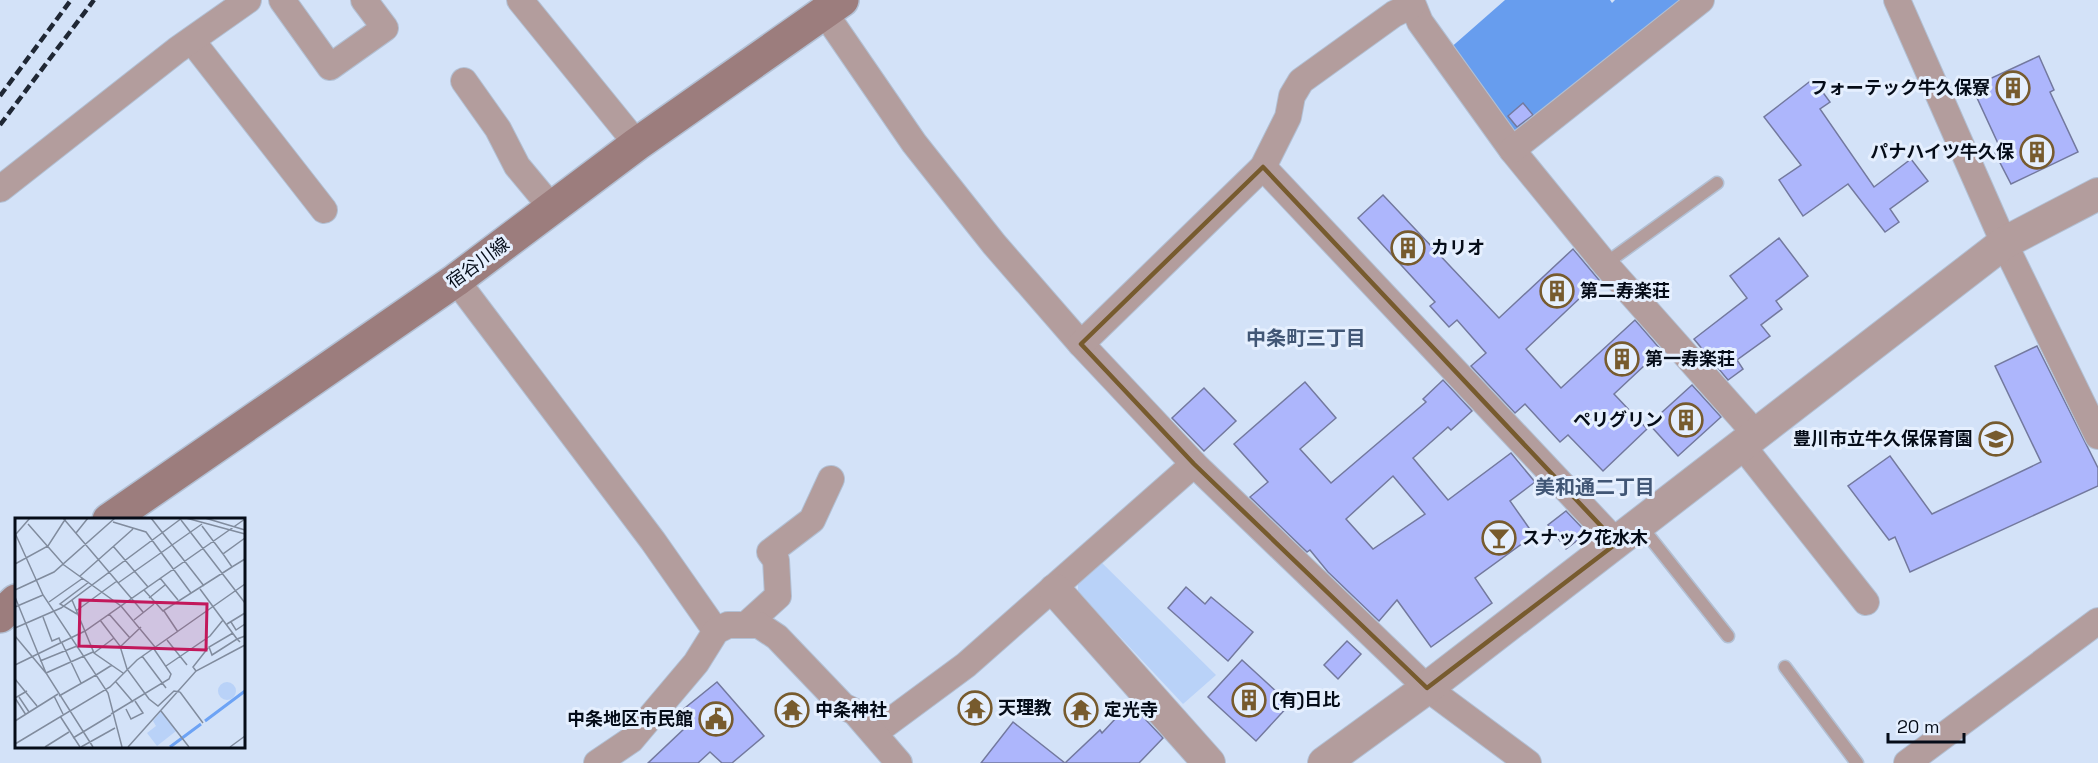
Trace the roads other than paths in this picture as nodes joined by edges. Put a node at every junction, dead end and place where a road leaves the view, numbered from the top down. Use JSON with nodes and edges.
{"nodes":[{"id":1,"x":248,"y":0,"type":"edge"},
{"id":2,"x":282,"y":0,"type":"edge"},
{"id":3,"x":364,"y":0,"type":"edge"},
{"id":4,"x":520,"y":0,"type":"edge"},
{"id":5,"x":1701,"y":0,"type":"edge"},
{"id":6,"x":1897,"y":0,"type":"edge"},
{"id":7,"x":1411,"y":3,"type":"edge"},
{"id":8,"x":833,"y":6,"type":"edge"},
{"id":9,"x":192,"y":41,"type":"junction"},
{"id":10,"x":464,"y":81,"type":"dead end"},
{"id":11,"x":637,"y":144,"type":"junction"},
{"id":12,"x":1512,"y":150,"type":"junction"},
{"id":13,"x":1263,"y":167,"type":"junction"},
{"id":14,"x":1717,"y":183,"type":"dead end"},
{"id":15,"x":0,"y":189,"type":"edge"},
{"id":16,"x":2098,"y":194,"type":"edge"},
{"id":17,"x":552,"y":208,"type":"junction"},
{"id":18,"x":324,"y":210,"type":"dead end"},
{"id":19,"x":2004,"y":243,"type":"junction"},
{"id":20,"x":1605,"y":264,"type":"junction"},
{"id":21,"x":456,"y":280,"type":"junction"},
{"id":22,"x":1080,"y":344,"type":"junction"},
{"id":23,"x":2098,"y":436,"type":"edge"},
{"id":24,"x":1748,"y":439,"type":"junction"},
{"id":25,"x":1194,"y":464,"type":"junction"},
{"id":26,"x":831,"y":479,"type":"dead end"},
{"id":27,"x":112,"y":518,"type":"edge"},
{"id":28,"x":1628,"y":534,"type":"junction"},
{"id":29,"x":1055,"y":590,"type":"junction"},
{"id":30,"x":15,"y":602,"type":"edge"},
{"id":31,"x":1866,"y":602,"type":"dead end"},
{"id":32,"x":0,"y":616,"type":"edge"},
{"id":33,"x":2098,"y":621,"type":"edge"},
{"id":34,"x":746,"y":625,"type":"junction"},
{"id":35,"x":716,"y":631,"type":"junction"},
{"id":36,"x":1728,"y":636,"type":"dead end"},
{"id":37,"x":1785,"y":667,"type":"dead end"},
{"id":38,"x":1427,"y":688,"type":"junction"},
{"id":39,"x":874,"y":733,"type":"junction"},
{"id":40,"x":597,"y":763,"type":"edge"},
{"id":41,"x":899,"y":763,"type":"edge"},
{"id":42,"x":1209,"y":763,"type":"edge"},
{"id":43,"x":1324,"y":763,"type":"edge"},
{"id":44,"x":1528,"y":763,"type":"edge"},
{"id":45,"x":1857,"y":763,"type":"edge"},
{"id":46,"x":1907,"y":763,"type":"edge"}],
"edges":[{"from":1,"to":9,"type":"street"},
{"from":2,"to":3,"type":"street"},
{"from":4,"to":11,"type":"street"},
{"from":5,"to":12,"type":"street"},
{"from":6,"to":19,"type":"street"},
{"from":7,"to":12,"type":"street"},
{"from":7,"to":13,"type":"street"},
{"from":8,"to":11,"type":"main road","name":"宿谷川線"},
{"from":8,"to":22,"type":"street"},
{"from":9,"to":15,"type":"street"},
{"from":9,"to":18,"type":"street"},
{"from":10,"to":17,"type":"street"},
{"from":11,"to":17,"type":"main road","name":"宿谷川線"},
{"from":12,"to":20,"type":"street"},
{"from":13,"to":22,"type":"street"},
{"from":13,"to":28,"type":"street"},
{"from":14,"to":20,"type":"lane"},
{"from":16,"to":19,"type":"street"},
{"from":17,"to":21,"type":"main road","name":"宿谷川線"},
{"from":19,"to":23,"type":"street"},
{"from":19,"to":24,"type":"street"},
{"from":20,"to":24,"type":"street"},
{"from":21,"to":27,"type":"main road","name":"宿谷川線"},
{"from":21,"to":35,"type":"street"},
{"from":22,"to":25,"type":"street"},
{"from":24,"to":28,"type":"street"},
{"from":24,"to":31,"type":"street"},
{"from":25,"to":29,"type":"street"},
{"from":25,"to":38,"type":"street"},
{"from":26,"to":34,"type":"street"},
{"from":28,"to":36,"type":"lane"},
{"from":28,"to":38,"type":"street"},
{"from":29,"to":39,"type":"street"},
{"from":29,"to":42,"type":"street"},
{"from":30,"to":32,"type":"main road"},
{"from":33,"to":46,"type":"street"},
{"from":34,"to":35,"type":"street"},
{"from":34,"to":39,"type":"street"},
{"from":35,"to":40,"type":"street"},
{"from":37,"to":45,"type":"lane"},
{"from":38,"to":43,"type":"street"},
{"from":38,"to":44,"type":"street"},
{"from":39,"to":41,"type":"street"}]}
